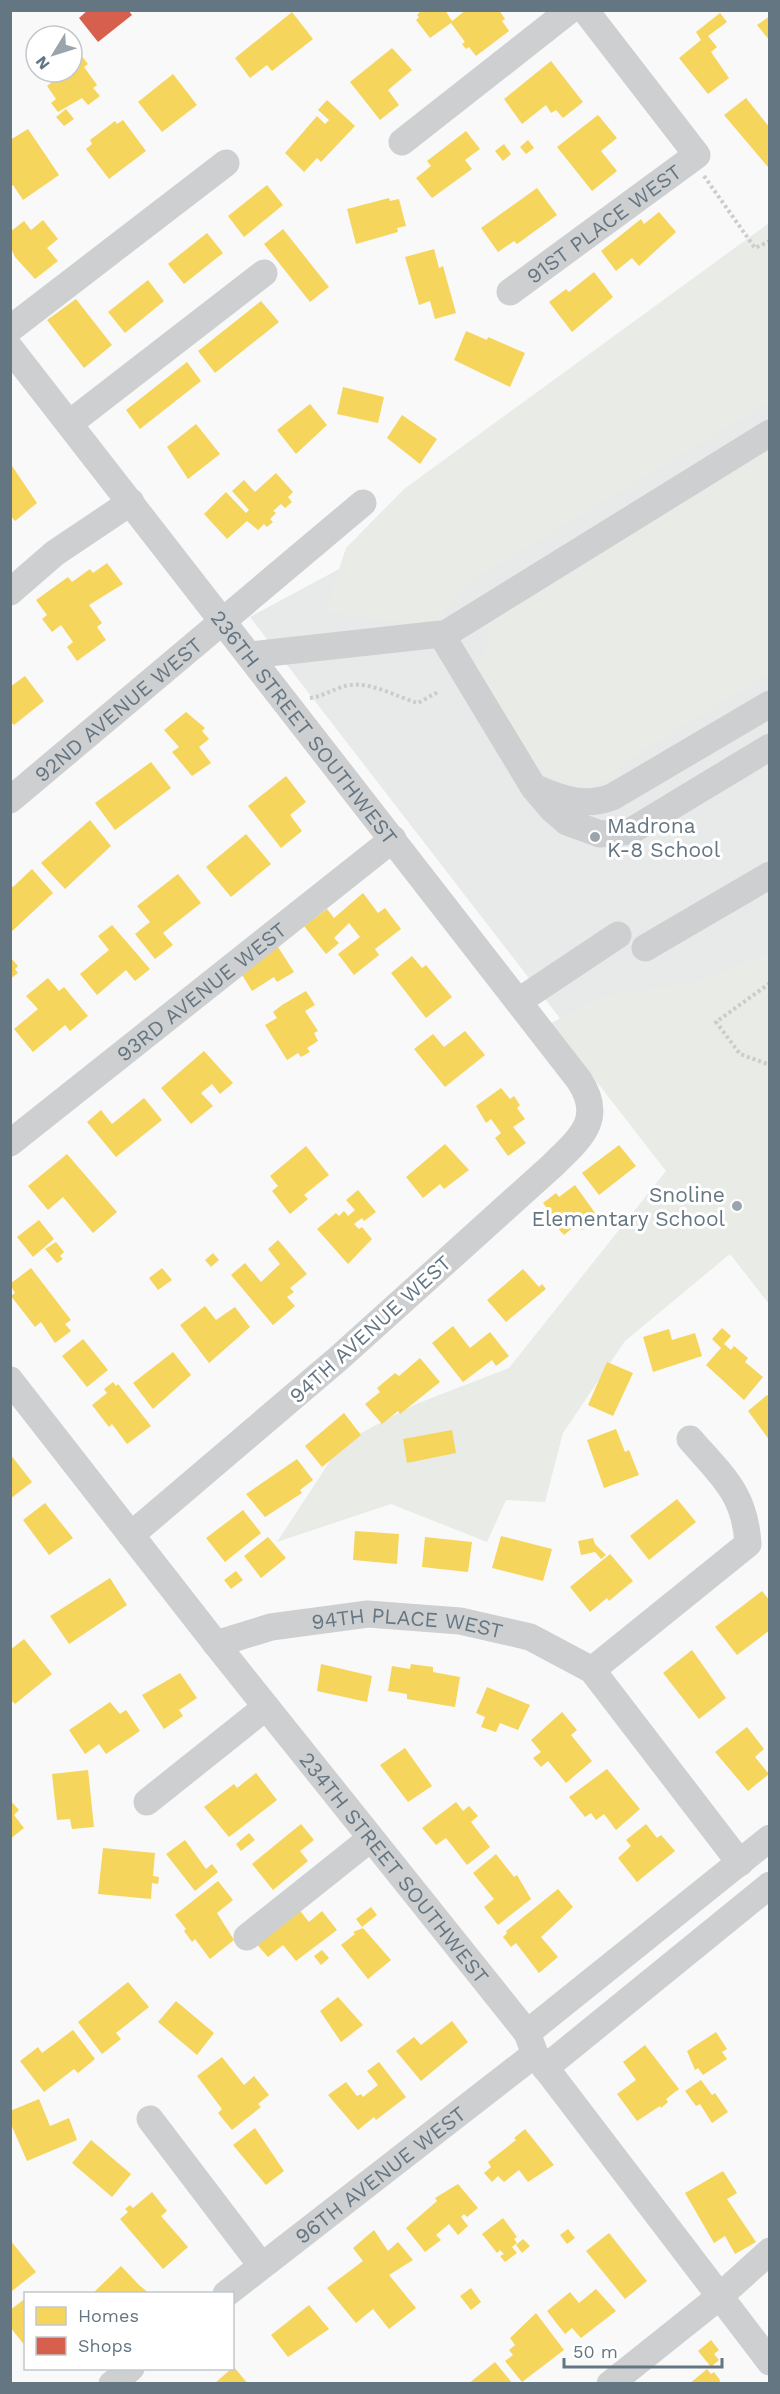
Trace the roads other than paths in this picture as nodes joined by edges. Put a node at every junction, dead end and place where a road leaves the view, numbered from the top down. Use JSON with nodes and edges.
{"nodes":[{"id":1,"x":570,"y":10,"type":"edge"},
{"id":2,"x":585,"y":10,"type":"edge"},
{"id":3,"x":402,"y":142,"type":"dead end"},
{"id":4,"x":226,"y":163,"type":"dead end"},
{"id":5,"x":264,"y":273,"type":"dead end"},
{"id":6,"x":510,"y":292,"type":"dead end"},
{"id":7,"x":10,"y":329,"type":"edge"},
{"id":8,"x":10,"y":348,"type":"edge"},
{"id":9,"x":70,"y":423,"type":"junction"},
{"id":10,"x":770,"y":433,"type":"edge"},
{"id":11,"x":131,"y":502,"type":"junction"},
{"id":12,"x":363,"y":504,"type":"dead end"},
{"id":13,"x":10,"y":592,"type":"edge"},
{"id":14,"x":222,"y":620,"type":"junction"},
{"id":15,"x":442,"y":636,"type":"junction"},
{"id":16,"x":251,"y":655,"type":"junction"},
{"id":17,"x":770,"y":704,"type":"edge"},
{"id":18,"x":770,"y":747,"type":"edge"},
{"id":19,"x":534,"y":788,"type":"junction"},
{"id":20,"x":10,"y":800,"type":"edge"},
{"id":21,"x":393,"y":839,"type":"junction"},
{"id":22,"x":770,"y":875,"type":"edge"},
{"id":23,"x":618,"y":935,"type":"dead end"},
{"id":24,"x":645,"y":948,"type":"dead end"},
{"id":25,"x":519,"y":1001,"type":"junction"},
{"id":26,"x":591,"y":1109,"type":"joint"},
{"id":27,"x":10,"y":1143,"type":"edge"},
{"id":28,"x":10,"y":1380,"type":"edge"},
{"id":29,"x":690,"y":1439,"type":"dead end"},
{"id":30,"x":131,"y":1535,"type":"junction"},
{"id":31,"x":216,"y":1644,"type":"junction"},
{"id":32,"x":592,"y":1670,"type":"junction"},
{"id":33,"x":266,"y":1707,"type":"junction"},
{"id":34,"x":147,"y":1802,"type":"dead end"},
{"id":35,"x":770,"y":1838,"type":"edge"},
{"id":36,"x":370,"y":1839,"type":"junction"},
{"id":37,"x":740,"y":1863,"type":"junction"},
{"id":38,"x":770,"y":1885,"type":"edge"},
{"id":39,"x":248,"y":1937,"type":"dead end"},
{"id":40,"x":536,"y":2052,"type":"junction"},
{"id":41,"x":150,"y":2119,"type":"dead end"},
{"id":42,"x":770,"y":2251,"type":"edge"},
{"id":43,"x":261,"y":2265,"type":"junction"},
{"id":44,"x":228,"y":2292,"type":"edge"},
{"id":45,"x":719,"y":2297,"type":"junction"},
{"id":46,"x":770,"y":2362,"type":"edge"},
{"id":47,"x":129,"y":2370,"type":"edge"},
{"id":48,"x":112,"y":2384,"type":"edge"},
{"id":49,"x":610,"y":2384,"type":"edge"}],
"edges":[{"from":1,"to":3,"type":"street"},
{"from":2,"to":6,"type":"street","name":"91ST PLACE WEST"},
{"from":4,"to":7,"type":"street"},
{"from":5,"to":9,"type":"street"},
{"from":8,"to":9,"type":"street","name":"236TH STREET SOUTHWEST"},
{"from":9,"to":11,"type":"street","name":"236TH STREET SOUTHWEST"},
{"from":10,"to":15,"type":"street"},
{"from":11,"to":13,"type":"street"},
{"from":11,"to":14,"type":"street","name":"236TH STREET SOUTHWEST"},
{"from":12,"to":14,"type":"street","name":"92ND AVENUE WEST"},
{"from":14,"to":16,"type":"street","name":"236TH STREET SOUTHWEST"},
{"from":14,"to":20,"type":"street","name":"92ND AVENUE WEST"},
{"from":15,"to":16,"type":"street"},
{"from":15,"to":19,"type":"street"},
{"from":16,"to":21,"type":"street","name":"236TH STREET SOUTHWEST"},
{"from":17,"to":19,"type":"street"},
{"from":18,"to":19,"type":"street"},
{"from":21,"to":25,"type":"street","name":"236TH STREET SOUTHWEST"},
{"from":21,"to":27,"type":"street","name":"93RD AVENUE WEST"},
{"from":22,"to":24,"type":"street"},
{"from":23,"to":25,"type":"street"},
{"from":25,"to":26,"type":"street","name":"236TH STREET SOUTHWEST"},
{"from":26,"to":30,"type":"street","name":"94TH AVENUE WEST"},
{"from":28,"to":30,"type":"street","name":"234TH STREET SOUTHWEST"},
{"from":29,"to":32,"type":"street"},
{"from":30,"to":31,"type":"street","name":"234TH STREET SOUTHWEST"},
{"from":31,"to":32,"type":"street","name":"94TH PLACE WEST"},
{"from":31,"to":33,"type":"street","name":"234TH STREET SOUTHWEST"},
{"from":32,"to":37,"type":"street"},
{"from":33,"to":34,"type":"street"},
{"from":33,"to":36,"type":"street","name":"234TH STREET SOUTHWEST"},
{"from":35,"to":37,"type":"street","name":"96TH AVENUE WEST"},
{"from":36,"to":39,"type":"street"},
{"from":36,"to":40,"type":"street","name":"234TH STREET SOUTHWEST"},
{"from":37,"to":40,"type":"street","name":"96TH AVENUE WEST"},
{"from":38,"to":40,"type":"street"},
{"from":40,"to":43,"type":"street","name":"96TH AVENUE WEST"},
{"from":40,"to":45,"type":"street","name":"234TH STREET SOUTHWEST"},
{"from":41,"to":43,"type":"street"},
{"from":42,"to":45,"type":"street"},
{"from":43,"to":44,"type":"street","name":"96TH AVENUE WEST"},
{"from":45,"to":46,"type":"street","name":"234TH STREET SOUTHWEST"},
{"from":45,"to":49,"type":"street"},
{"from":47,"to":48,"type":"street"}]}
